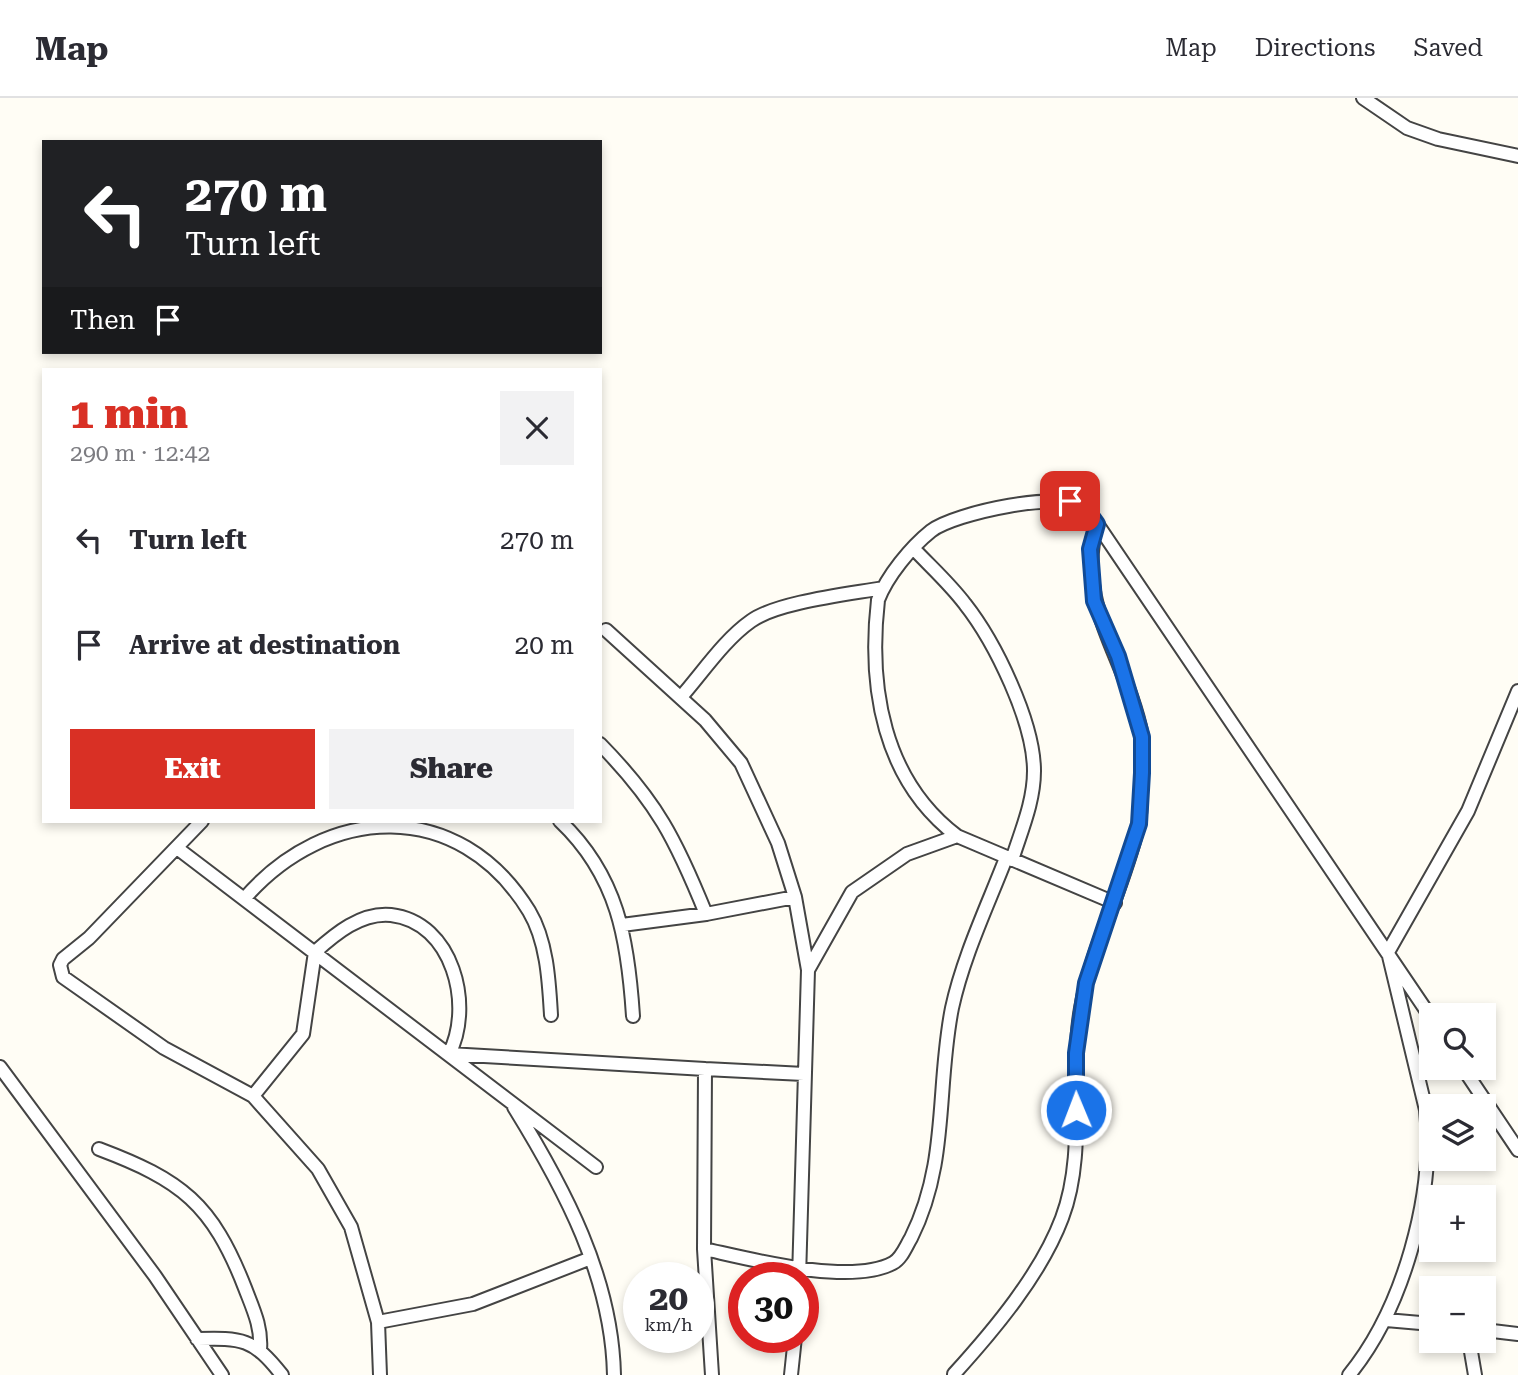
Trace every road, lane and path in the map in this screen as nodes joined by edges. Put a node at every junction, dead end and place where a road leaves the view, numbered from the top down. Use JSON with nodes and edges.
{"nodes":[{"id":1,"x":1363,"y":98,"type":"edge"},
{"id":2,"x":1518,"y":156,"type":"edge"},
{"id":3,"x":1097,"y":524,"type":"junction"},
{"id":4,"x":914,"y":549,"type":"junction"},
{"id":5,"x":883,"y":587,"type":"junction"},
{"id":6,"x":606,"y":630,"type":"dead end"},
{"id":7,"x":1518,"y":691,"type":"edge"},
{"id":8,"x":681,"y":697,"type":"junction"},
{"id":9,"x":602,"y":746,"type":"edge"},
{"id":10,"x":200,"y":823,"type":"edge"},
{"id":11,"x":562,"y":823,"type":"edge"},
{"id":12,"x":957,"y":835,"type":"junction"},
{"id":13,"x":177,"y":848,"type":"junction"},
{"id":14,"x":1009,"y":859,"type":"junction"},
{"id":15,"x":795,"y":897,"type":"junction"},
{"id":16,"x":244,"y":899,"type":"junction"},
{"id":17,"x":1115,"y":903,"type":"junction"},
{"id":18,"x":706,"y":914,"type":"junction"},
{"id":19,"x":622,"y":925,"type":"junction"},
{"id":20,"x":315,"y":952,"type":"junction"},
{"id":21,"x":1388,"y":952,"type":"junction"},
{"id":22,"x":808,"y":970,"type":"junction"},
{"id":23,"x":1421,"y":1003,"type":"edge"},
{"id":24,"x":551,"y":1015,"type":"dead end"},
{"id":25,"x":633,"y":1016,"type":"dead end"},
{"id":26,"x":449,"y":1054,"type":"junction"},
{"id":27,"x":0,"y":1067,"type":"edge"},
{"id":28,"x":705,"y":1069,"type":"junction"},
{"id":29,"x":804,"y":1074,"type":"junction"},
{"id":30,"x":1471,"y":1080,"type":"edge"},
{"id":31,"x":253,"y":1096,"type":"junction"},
{"id":32,"x":510,"y":1100,"type":"junction"},
{"id":33,"x":99,"y":1149,"type":"dead end"},
{"id":34,"x":1518,"y":1150,"type":"edge"},
{"id":35,"x":596,"y":1167,"type":"dead end"},
{"id":36,"x":704,"y":1249,"type":"junction"},
{"id":37,"x":591,"y":1258,"type":"junction"},
{"id":38,"x":753,"y":1262,"type":"edge"},
{"id":39,"x":799,"y":1262,"type":"edge"},
{"id":40,"x":819,"y":1273,"type":"edge"},
{"id":41,"x":1387,"y":1320,"type":"junction"},
{"id":42,"x":379,"y":1322,"type":"junction"},
{"id":43,"x":1419,"y":1323,"type":"edge"},
{"id":44,"x":1496,"y":1331,"type":"edge"},
{"id":45,"x":1518,"y":1334,"type":"edge"},
{"id":46,"x":197,"y":1339,"type":"junction"},
{"id":47,"x":260,"y":1350,"type":"junction"},
{"id":48,"x":793,"y":1353,"type":"edge"},
{"id":49,"x":1471,"y":1353,"type":"edge"},
{"id":50,"x":1355,"y":1373,"type":"edge"},
{"id":51,"x":954,"y":1374,"type":"edge"},
{"id":52,"x":222,"y":1375,"type":"edge"},
{"id":53,"x":282,"y":1375,"type":"edge"},
{"id":54,"x":380,"y":1375,"type":"edge"},
{"id":55,"x":614,"y":1375,"type":"edge"},
{"id":56,"x":712,"y":1375,"type":"edge"},
{"id":57,"x":791,"y":1375,"type":"edge"},
{"id":58,"x":1475,"y":1375,"type":"edge"}],
"edges":[{"from":1,"to":2,"type":"street"},
{"from":3,"to":4,"type":"street"},
{"from":3,"to":17,"type":"street"},
{"from":3,"to":21,"type":"street"},
{"from":4,"to":5,"type":"street"},
{"from":4,"to":14,"type":"street"},
{"from":5,"to":8,"type":"street"},
{"from":5,"to":12,"type":"street"},
{"from":6,"to":8,"type":"street"},
{"from":7,"to":21,"type":"street"},
{"from":8,"to":15,"type":"street"},
{"from":9,"to":18,"type":"street"},
{"from":10,"to":13,"type":"street"},
{"from":11,"to":19,"type":"street"},
{"from":12,"to":14,"type":"street"},
{"from":12,"to":22,"type":"street"},
{"from":13,"to":16,"type":"street"},
{"from":13,"to":31,"type":"street"},
{"from":14,"to":17,"type":"street"},
{"from":14,"to":40,"type":"street"},
{"from":15,"to":18,"type":"street"},
{"from":15,"to":22,"type":"street"},
{"from":16,"to":20,"type":"street"},
{"from":16,"to":24,"type":"street"},
{"from":17,"to":51,"type":"street"},
{"from":18,"to":19,"type":"street"},
{"from":19,"to":25,"type":"street"},
{"from":20,"to":26,"type":"street"},
{"from":20,"to":26,"type":"street"},
{"from":20,"to":31,"type":"street"},
{"from":21,"to":23,"type":"street"},
{"from":21,"to":41,"type":"street"},
{"from":22,"to":29,"type":"street"},
{"from":26,"to":28,"type":"street"},
{"from":26,"to":32,"type":"street"},
{"from":27,"to":46,"type":"street"},
{"from":28,"to":29,"type":"street"},
{"from":28,"to":36,"type":"street"},
{"from":29,"to":39,"type":"street"},
{"from":30,"to":34,"type":"street"},
{"from":31,"to":42,"type":"street"},
{"from":32,"to":35,"type":"street"},
{"from":32,"to":37,"type":"street"},
{"from":33,"to":47,"type":"street"},
{"from":36,"to":38,"type":"street"},
{"from":36,"to":56,"type":"street"},
{"from":37,"to":42,"type":"street"},
{"from":37,"to":55,"type":"street"},
{"from":41,"to":43,"type":"street"},
{"from":41,"to":50,"type":"street"},
{"from":42,"to":54,"type":"street"},
{"from":44,"to":45,"type":"street"},
{"from":46,"to":47,"type":"street"},
{"from":46,"to":52,"type":"street"},
{"from":47,"to":53,"type":"street"},
{"from":48,"to":57,"type":"street"},
{"from":49,"to":58,"type":"street"}]}
